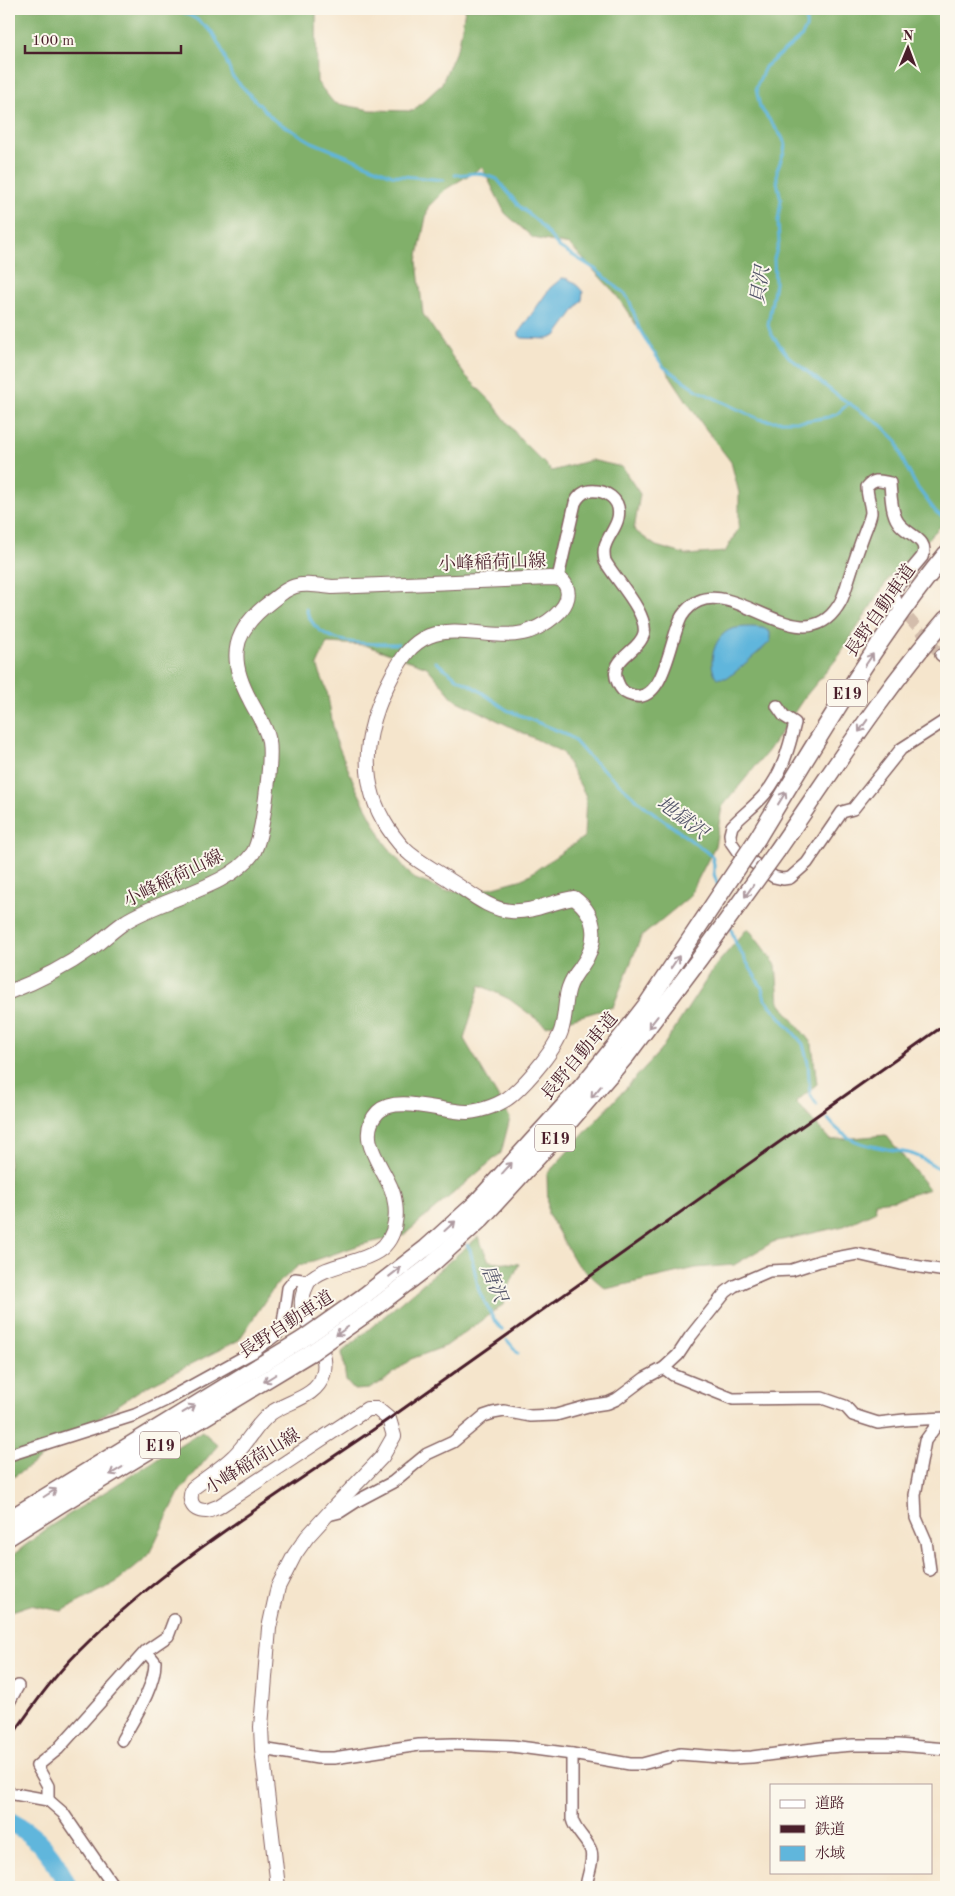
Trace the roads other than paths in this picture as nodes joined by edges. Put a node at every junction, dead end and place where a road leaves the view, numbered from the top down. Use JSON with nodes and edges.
{"nodes":[{"id":1,"x":946,"y":554,"type":"edge"},
{"id":2,"x":558,"y":578,"type":"junction"},
{"id":3,"x":897,"y":604,"type":"dead end"},
{"id":4,"x":946,"y":619,"type":"edge"},
{"id":5,"x":777,"y":706,"type":"dead end"},
{"id":6,"x":946,"y":720,"type":"edge"},
{"id":7,"x":9,"y":992,"type":"edge"},
{"id":8,"x":622,"y":1050,"type":"junction"},
{"id":9,"x":946,"y":1271,"type":"edge"},
{"id":10,"x":308,"y":1281,"type":"junction"},
{"id":11,"x":368,"y":1303,"type":"junction"},
{"id":12,"x":307,"y":1346,"type":"junction"},
{"id":13,"x":664,"y":1368,"type":"junction"},
{"id":14,"x":944,"y":1418,"type":"edge"},
{"id":15,"x":9,"y":1455,"type":"edge"},
{"id":16,"x":328,"y":1515,"type":"junction"},
{"id":17,"x":9,"y":1519,"type":"edge"},
{"id":18,"x":9,"y":1537,"type":"edge"},
{"id":19,"x":930,"y":1570,"type":"dead end"},
{"id":20,"x":174,"y":1620,"type":"dead end"},
{"id":21,"x":146,"y":1651,"type":"junction"},
{"id":22,"x":18,"y":1686,"type":"dead end"},
{"id":23,"x":9,"y":1702,"type":"edge"},
{"id":24,"x":122,"y":1740,"type":"dead end"},
{"id":25,"x":262,"y":1749,"type":"junction"},
{"id":26,"x":946,"y":1749,"type":"edge"},
{"id":27,"x":572,"y":1754,"type":"junction"},
{"id":28,"x":9,"y":1793,"type":"edge"},
{"id":29,"x":48,"y":1800,"type":"junction"},
{"id":30,"x":114,"y":1887,"type":"edge"},
{"id":31,"x":278,"y":1887,"type":"edge"},
{"id":32,"x":586,"y":1887,"type":"edge"}],
"edges":[{"from":8,"to":1,"type":"highway","name":"長野自動車道","number":"E19","one_way":true,"bridge":true},
{"from":2,"to":3,"type":"street"},
{"from":2,"to":7,"type":"main road","name":"小峰稲荷山線"},
{"from":2,"to":10,"type":"main road","name":"小峰稲荷山線"},
{"from":4,"to":8,"type":"highway","name":"長野自動車道","number":"E19","one_way":true,"bridge":true},
{"from":5,"to":6,"type":"street"},
{"from":11,"to":8,"type":"highway","name":"長野自動車道","number":"E19","one_way":true},
{"from":8,"to":11,"type":"highway","name":"長野自動車道","number":"E19","one_way":true},
{"from":9,"to":13,"type":"street"},
{"from":10,"to":15,"type":"street"},
{"from":10,"to":16,"type":"main road","name":"小峰稲荷山線"},
{"from":11,"to":12,"type":"highway","name":"長野自動車道","number":"E19","bridge":true},
{"from":17,"to":12,"type":"highway","name":"長野自動車道","number":"E19","one_way":true},
{"from":12,"to":18,"type":"highway","name":"長野自動車道","number":"E19","one_way":true},
{"from":13,"to":14,"type":"street"},
{"from":13,"to":16,"type":"street"},
{"from":14,"to":19,"type":"street"},
{"from":16,"to":25,"type":"main road","name":"小峰稲荷山線"},
{"from":20,"to":21,"type":"street"},
{"from":21,"to":24,"type":"street"},
{"from":21,"to":29,"type":"street"},
{"from":22,"to":23,"type":"street"},
{"from":25,"to":27,"type":"street"},
{"from":25,"to":31,"type":"main road","name":"小峰稲荷山線"},
{"from":26,"to":27,"type":"street"},
{"from":27,"to":32,"type":"street"},
{"from":28,"to":29,"type":"street"},
{"from":29,"to":30,"type":"street"}]}
